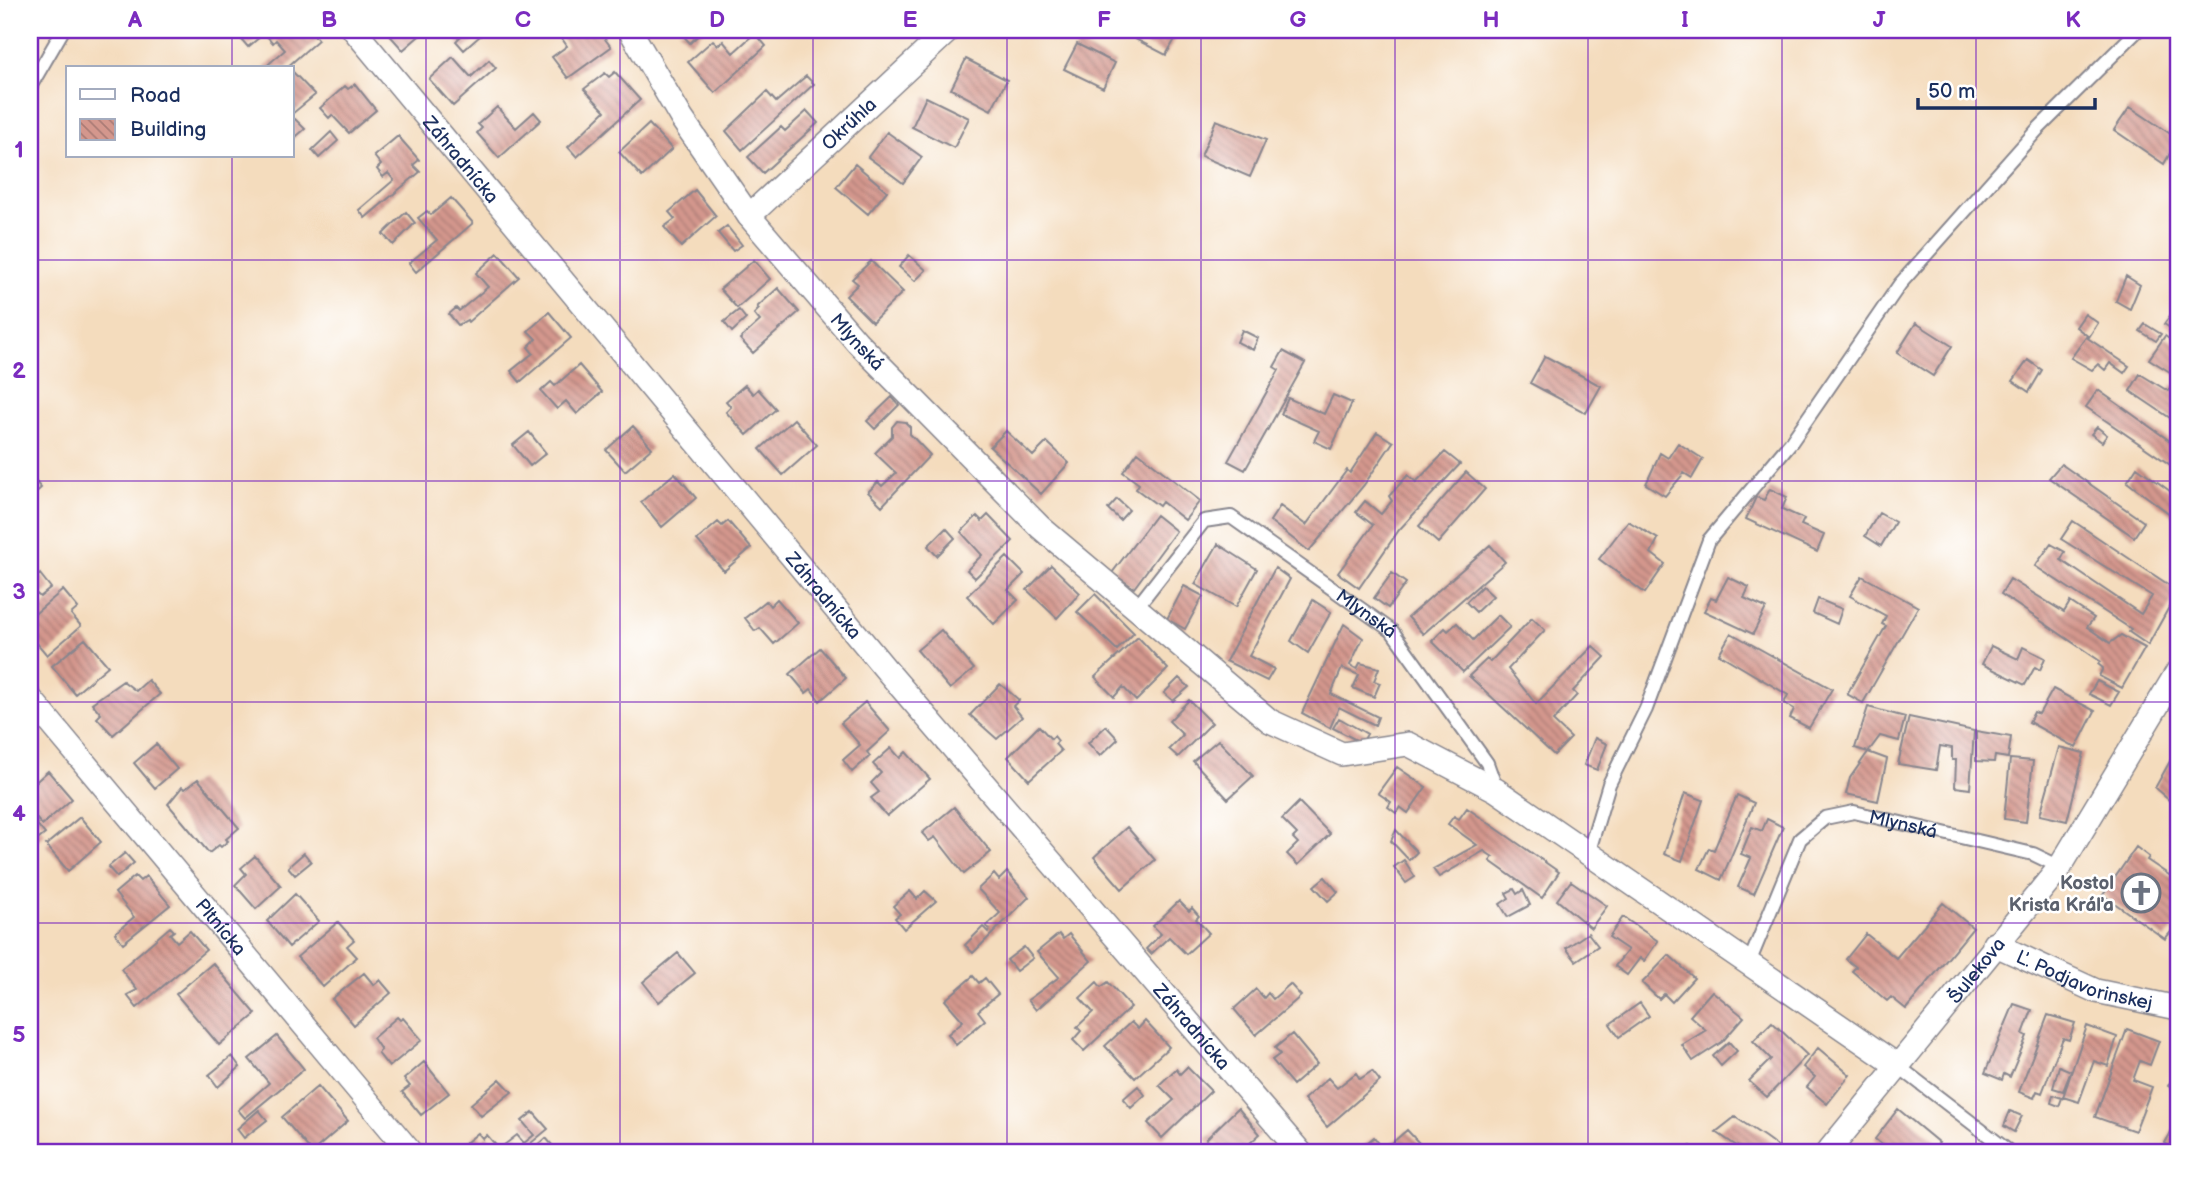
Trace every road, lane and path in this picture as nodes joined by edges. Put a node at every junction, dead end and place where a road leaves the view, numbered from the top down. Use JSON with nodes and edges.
{"nodes":[{"id":1,"x":63,"y":30,"type":"edge"},
{"id":2,"x":354,"y":30,"type":"edge"},
{"id":3,"x":630,"y":30,"type":"edge"},
{"id":4,"x":949,"y":30,"type":"edge"},
{"id":5,"x":2138,"y":30,"type":"edge"},
{"id":6,"x":30,"y":87,"type":"edge"},
{"id":7,"x":749,"y":216,"type":"junction"},
{"id":8,"x":1136,"y":608,"type":"junction"},
{"id":9,"x":2178,"y":671,"type":"edge"},
{"id":10,"x":30,"y":698,"type":"edge"},
{"id":11,"x":1496,"y":790,"type":"junction"},
{"id":12,"x":1588,"y":854,"type":"junction"},
{"id":13,"x":2060,"y":866,"type":"junction"},
{"id":14,"x":1994,"y":944,"type":"junction"},
{"id":15,"x":1749,"y":963,"type":"junction"},
{"id":16,"x":2178,"y":1008,"type":"edge"},
{"id":17,"x":1898,"y":1066,"type":"junction"},
{"id":18,"x":411,"y":1153,"type":"edge"},
{"id":19,"x":1301,"y":1153,"type":"edge"},
{"id":20,"x":1827,"y":1153,"type":"edge"},
{"id":21,"x":2011,"y":1153,"type":"edge"}],
"edges":[{"from":1,"to":6,"type":"lane"},
{"from":2,"to":19,"type":"street","name":"Záhradnícka"},
{"from":3,"to":7,"type":"street","name":"Mlynská"},
{"from":4,"to":7,"type":"street","name":"Okrúhla"},
{"from":5,"to":12,"type":"lane"},
{"from":7,"to":8,"type":"street","name":"Mlynská"},
{"from":8,"to":11,"type":"street","name":"Mlynská"},
{"from":8,"to":11,"type":"lane","name":"Mlynská"},
{"from":9,"to":13,"type":"street","name":"Šulekova"},
{"from":10,"to":18,"type":"street","name":"Pltnícka"},
{"from":11,"to":12,"type":"street","name":"Mlynská"},
{"from":12,"to":15,"type":"street","name":"Mlynská"},
{"from":13,"to":14,"type":"street","name":"Šulekova"},
{"from":13,"to":15,"type":"lane","name":"Mlynská"},
{"from":14,"to":16,"type":"street","name":"Ľ. Podjavorinskej"},
{"from":14,"to":17,"type":"street","name":"Šulekova"},
{"from":15,"to":17,"type":"street","name":"Mlynská"},
{"from":17,"to":20,"type":"street","name":"Šulekova"},
{"from":17,"to":21,"type":"lane"}]}
